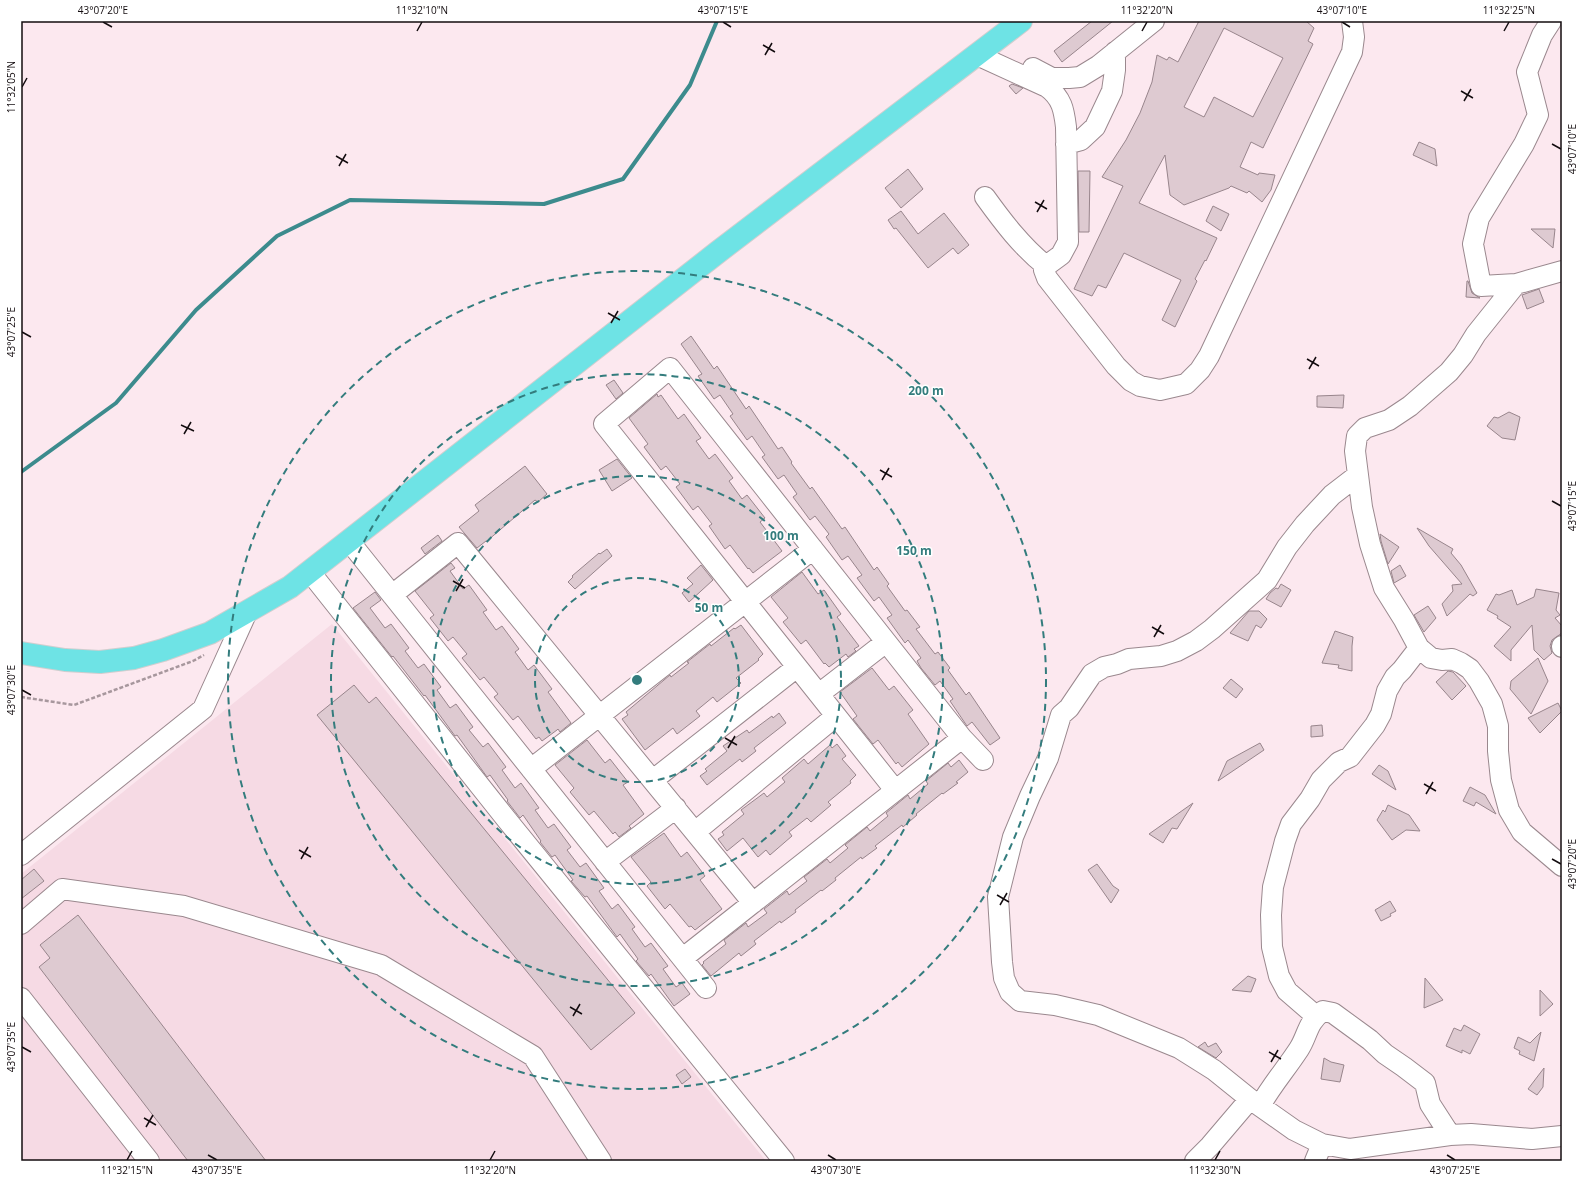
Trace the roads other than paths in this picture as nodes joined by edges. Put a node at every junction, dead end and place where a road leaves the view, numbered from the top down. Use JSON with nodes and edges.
{"nodes":[{"id":1,"x":1021,"y":21,"type":"edge"},
{"id":2,"x":1154,"y":21,"type":"edge"},
{"id":3,"x":1352,"y":21,"type":"edge"},
{"id":4,"x":1551,"y":21,"type":"edge"},
{"id":5,"x":983,"y":50,"type":"junction"},
{"id":6,"x":1115,"y":52,"type":"junction"},
{"id":7,"x":1066,"y":144,"type":"junction"},
{"id":8,"x":985,"y":197,"type":"dead end"},
{"id":9,"x":1046,"y":266,"type":"junction"},
{"id":10,"x":1562,"y":271,"type":"edge"},
{"id":11,"x":1516,"y":284,"type":"junction"},
{"id":12,"x":1358,"y":475,"type":"junction"},
{"id":13,"x":349,"y":541,"type":"junction"},
{"id":14,"x":813,"y":549,"type":"junction"},
{"id":15,"x":310,"y":572,"type":"junction"},
{"id":16,"x":392,"y":595,"type":"junction"},
{"id":17,"x":745,"y":602,"type":"junction"},
{"id":18,"x":247,"y":612,"type":"junction"},
{"id":19,"x":886,"y":642,"type":"junction"},
{"id":20,"x":1419,"y":648,"type":"junction"},
{"id":21,"x":21,"y":653,"type":"edge"},
{"id":22,"x":797,"y":667,"type":"junction"},
{"id":23,"x":819,"y":694,"type":"junction"},
{"id":24,"x":600,"y":715,"type":"junction"},
{"id":25,"x":836,"y":716,"type":"junction"},
{"id":26,"x":962,"y":738,"type":"junction"},
{"id":27,"x":983,"y":760,"type":"dead end"},
{"id":28,"x":531,"y":769,"type":"junction"},
{"id":29,"x":653,"y":780,"type":"junction"},
{"id":30,"x":895,"y":790,"type":"junction"},
{"id":31,"x":676,"y":808,"type":"junction"},
{"id":32,"x":695,"y":832,"type":"junction"},
{"id":33,"x":21,"y":855,"type":"edge"},
{"id":34,"x":605,"y":862,"type":"junction"},
{"id":35,"x":1562,"y":866,"type":"edge"},
{"id":36,"x":753,"y":903,"type":"junction"},
{"id":37,"x":21,"y":924,"type":"edge"},
{"id":38,"x":683,"y":958,"type":"junction"},
{"id":39,"x":706,"y":988,"type":"dead end"},
{"id":40,"x":21,"y":998,"type":"edge"},
{"id":41,"x":1316,"y":1016,"type":"junction"},
{"id":42,"x":1255,"y":1103,"type":"junction"},
{"id":43,"x":1450,"y":1135,"type":"junction"},
{"id":44,"x":1562,"y":1136,"type":"edge"},
{"id":45,"x":1319,"y":1153,"type":"edge"},
{"id":46,"x":149,"y":1161,"type":"edge"},
{"id":47,"x":601,"y":1161,"type":"edge"},
{"id":48,"x":784,"y":1161,"type":"edge"},
{"id":49,"x":1195,"y":1161,"type":"edge"}],
"edges":[{"from":1,"to":5,"type":"highway"},
{"from":2,"to":6,"type":"street"},
{"from":3,"to":9,"type":"street"},
{"from":4,"to":11,"type":"street"},
{"from":5,"to":6,"type":"street"},
{"from":5,"to":7,"type":"street"},
{"from":5,"to":13,"type":"highway"},
{"from":6,"to":7,"type":"street"},
{"from":7,"to":9,"type":"street"},
{"from":8,"to":9,"type":"street"},
{"from":10,"to":11,"type":"street"},
{"from":11,"to":12,"type":"street"},
{"from":12,"to":20,"type":"street"},
{"from":12,"to":42,"type":"street"},
{"from":13,"to":15,"type":"highway"},
{"from":13,"to":16,"type":"street"},
{"from":14,"to":17,"type":"street"},
{"from":14,"to":17,"type":"street"},
{"from":14,"to":19,"type":"street"},
{"from":15,"to":18,"type":"highway"},
{"from":15,"to":48,"type":"street"},
{"from":16,"to":24,"type":"street"},
{"from":16,"to":28,"type":"street"},
{"from":17,"to":22,"type":"street"},
{"from":17,"to":24,"type":"street"},
{"from":18,"to":21,"type":"highway"},
{"from":18,"to":33,"type":"street"},
{"from":19,"to":23,"type":"street"},
{"from":19,"to":26,"type":"street"},
{"from":20,"to":35,"type":"street"},
{"from":20,"to":41,"type":"street"},
{"from":22,"to":23,"type":"street"},
{"from":22,"to":29,"type":"street"},
{"from":23,"to":25,"type":"street"},
{"from":24,"to":28,"type":"street"},
{"from":24,"to":29,"type":"street"},
{"from":25,"to":30,"type":"street"},
{"from":25,"to":32,"type":"street"},
{"from":26,"to":27,"type":"street"},
{"from":26,"to":30,"type":"street"},
{"from":28,"to":34,"type":"street"},
{"from":29,"to":31,"type":"street"},
{"from":30,"to":36,"type":"street"},
{"from":31,"to":32,"type":"street"},
{"from":31,"to":34,"type":"street"},
{"from":32,"to":36,"type":"street"},
{"from":34,"to":38,"type":"street"},
{"from":36,"to":38,"type":"street"},
{"from":37,"to":47,"type":"street"},
{"from":38,"to":39,"type":"street"},
{"from":40,"to":46,"type":"street"},
{"from":41,"to":42,"type":"street"},
{"from":41,"to":43,"type":"street"},
{"from":42,"to":45,"type":"street"},
{"from":42,"to":49,"type":"street"},
{"from":43,"to":44,"type":"street"},
{"from":43,"to":45,"type":"street"}]}
